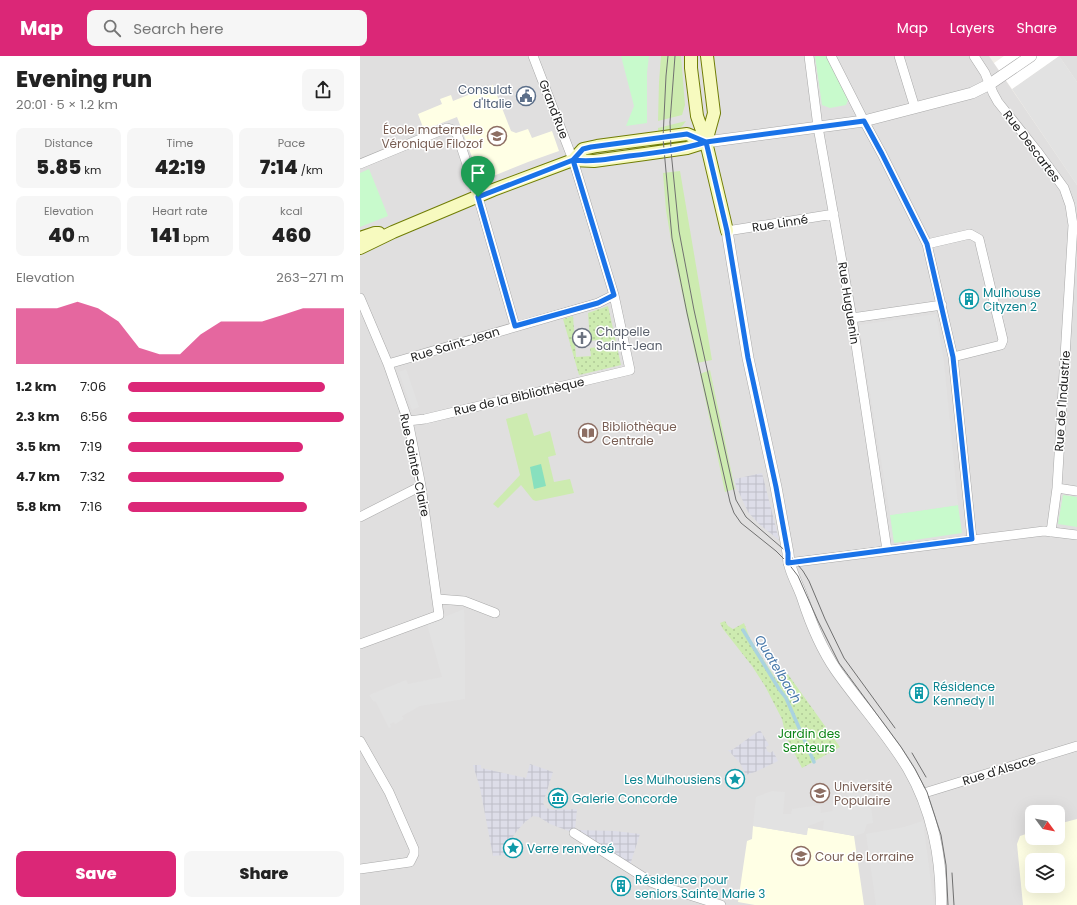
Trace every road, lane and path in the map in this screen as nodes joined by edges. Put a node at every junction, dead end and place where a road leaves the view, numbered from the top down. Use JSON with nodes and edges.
{"nodes":[{"id":1,"x":533,"y":56,"type":"edge"},
{"id":2,"x":691,"y":56,"type":"edge"},
{"id":3,"x":707,"y":56,"type":"edge"},
{"id":4,"x":808,"y":56,"type":"edge"},
{"id":5,"x":831,"y":56,"type":"edge"},
{"id":6,"x":899,"y":56,"type":"edge"},
{"id":7,"x":974,"y":56,"type":"edge"},
{"id":8,"x":1031,"y":56,"type":"edge"},
{"id":9,"x":990,"y":84,"type":"junction"},
{"id":10,"x":915,"y":108,"type":"junction"},
{"id":11,"x":864,"y":121,"type":"junction"},
{"id":12,"x":818,"y":127,"type":"junction"},
{"id":13,"x":706,"y":142,"type":"junction"},
{"id":14,"x":573,"y":160,"type":"junction"},
{"id":15,"x":360,"y":164,"type":"edge"},
{"id":16,"x":478,"y":197,"type":"junction"},
{"id":17,"x":834,"y":214,"type":"junction"},
{"id":18,"x":727,"y":231,"type":"junction"},
{"id":19,"x":393,"y":232,"type":"junction"},
{"id":20,"x":360,"y":238,"type":"edge"},
{"id":21,"x":1073,"y":243,"type":"joint"},
{"id":22,"x":927,"y":244,"type":"junction"},
{"id":23,"x":360,"y":248,"type":"edge"},
{"id":24,"x":614,"y":295,"type":"junction"},
{"id":25,"x":360,"y":298,"type":"edge"},
{"id":26,"x":942,"y":305,"type":"junction"},
{"id":27,"x":852,"y":318,"type":"junction"},
{"id":28,"x":515,"y":326,"type":"junction"},
{"id":29,"x":953,"y":357,"type":"junction"},
{"id":30,"x":388,"y":364,"type":"junction"},
{"id":31,"x":630,"y":370,"type":"joint"},
{"id":32,"x":408,"y":422,"type":"junction"},
{"id":33,"x":421,"y":486,"type":"junction"},
{"id":34,"x":1057,"y":488,"type":"junction"},
{"id":35,"x":1077,"y":491,"type":"edge"},
{"id":36,"x":360,"y":517,"type":"edge"},
{"id":37,"x":1052,"y":532,"type":"junction"},
{"id":38,"x":1077,"y":535,"type":"edge"},
{"id":39,"x":972,"y":539,"type":"junction"},
{"id":40,"x":887,"y":550,"type":"junction"},
{"id":41,"x":788,"y":563,"type":"junction"},
{"id":42,"x":438,"y":599,"type":"junction"},
{"id":43,"x":495,"y":613,"type":"dead end"},
{"id":44,"x":360,"y":644,"type":"edge"},
{"id":45,"x":360,"y":741,"type":"edge"},
{"id":46,"x":1077,"y":746,"type":"edge"},
{"id":47,"x":921,"y":794,"type":"junction"},
{"id":48,"x":574,"y":834,"type":"dead end"},
{"id":49,"x":360,"y":870,"type":"edge"},
{"id":50,"x":721,"y":905,"type":"edge"},
{"id":51,"x":941,"y":905,"type":"edge"}],
"edges":[{"from":1,"to":14,"type":"street","name":"Grand'Rue"},
{"from":2,"to":13,"type":"main road"},
{"from":3,"to":13,"type":"main road"},
{"from":4,"to":12,"type":"street","name":"Rue Huguenin"},
{"from":5,"to":11,"type":"street"},
{"from":6,"to":10,"type":"street"},
{"from":7,"to":9,"type":"street","name":"Rue Descartes"},
{"from":8,"to":9,"type":"street"},
{"from":9,"to":10,"type":"street"},
{"from":9,"to":21,"type":"street","name":"Rue Descartes"},
{"from":10,"to":11,"type":"street"},
{"from":11,"to":12,"type":"street"},
{"from":11,"to":22,"type":"street"},
{"from":12,"to":13,"type":"street"},
{"from":12,"to":17,"type":"street","name":"Rue Huguenin"},
{"from":13,"to":14,"type":"main road"},
{"from":13,"to":18,"type":"main road"},
{"from":14,"to":16,"type":"main road"},
{"from":14,"to":24,"type":"street","name":"Grand'Rue"},
{"from":15,"to":16,"type":"street"},
{"from":16,"to":19,"type":"main road"},
{"from":16,"to":28,"type":"street"},
{"from":17,"to":18,"type":"street","name":"Rue Linné"},
{"from":17,"to":27,"type":"street","name":"Rue Huguenin"},
{"from":18,"to":41,"type":"street"},
{"from":19,"to":20,"type":"main road"},
{"from":19,"to":23,"type":"main road"},
{"from":21,"to":34,"type":"street","name":"Rue de l'Industrie"},
{"from":22,"to":26,"type":"street"},
{"from":22,"to":29,"type":"street"},
{"from":24,"to":28,"type":"street","name":"Rue Saint-Jean"},
{"from":24,"to":31,"type":"street","name":"Grand'Rue"},
{"from":25,"to":30,"type":"street","name":"Rue Sainte-Claire"},
{"from":26,"to":27,"type":"street"},
{"from":26,"to":29,"type":"street"},
{"from":27,"to":40,"type":"street","name":"Rue Huguenin"},
{"from":28,"to":30,"type":"street","name":"Rue Saint-Jean"},
{"from":29,"to":39,"type":"street"},
{"from":30,"to":32,"type":"street","name":"Rue Sainte-Claire"},
{"from":31,"to":32,"type":"street","name":"Rue de la Bibliothèque"},
{"from":32,"to":33,"type":"street","name":"Rue Sainte-Claire"},
{"from":33,"to":36,"type":"street"},
{"from":33,"to":42,"type":"street","name":"Rue Sainte-Claire"},
{"from":34,"to":35,"type":"street"},
{"from":34,"to":37,"type":"street","name":"Rue de l'Industrie"},
{"from":37,"to":38,"type":"street"},
{"from":37,"to":39,"type":"street"},
{"from":39,"to":40,"type":"street"},
{"from":40,"to":41,"type":"street"},
{"from":41,"to":47,"type":"street"},
{"from":42,"to":43,"type":"street"},
{"from":42,"to":44,"type":"street","name":"Rue Sainte-Claire"},
{"from":45,"to":49,"type":"street"},
{"from":46,"to":47,"type":"street","name":"Rue d'Alsace"},
{"from":47,"to":51,"type":"street"},
{"from":48,"to":50,"type":"street"}]}
